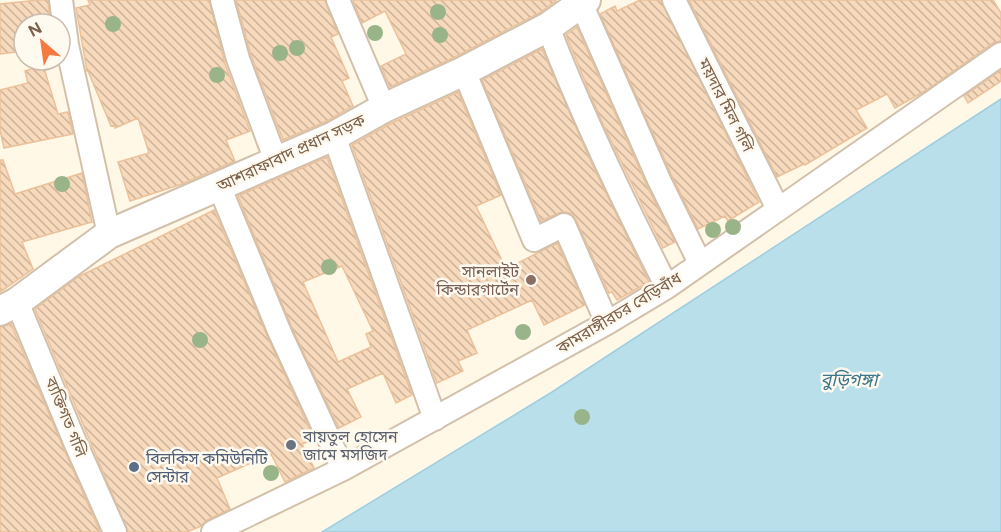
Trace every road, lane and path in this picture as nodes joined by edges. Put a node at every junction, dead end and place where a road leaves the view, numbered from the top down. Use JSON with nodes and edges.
{"nodes":[{"id":1,"x":61,"y":0,"type":"edge"},
{"id":2,"x":222,"y":0,"type":"edge"},
{"id":3,"x":338,"y":0,"type":"edge"},
{"id":4,"x":674,"y":0,"type":"edge"},
{"id":5,"x":583,"y":2,"type":"edge"},
{"id":6,"x":548,"y":27,"type":"junction"},
{"id":7,"x":1001,"y":54,"type":"edge"},
{"id":8,"x":464,"y":71,"type":"junction"},
{"id":9,"x":384,"y":108,"type":"junction"},
{"id":10,"x":334,"y":136,"type":"junction"},
{"id":11,"x":276,"y":161,"type":"junction"},
{"id":12,"x":219,"y":186,"type":"junction"},
{"id":13,"x":778,"y":209,"type":"junction"},
{"id":14,"x":108,"y":234,"type":"junction"},
{"id":15,"x":700,"y":263,"type":"junction"},
{"id":16,"x":667,"y":287,"type":"junction"},
{"id":17,"x":8,"y":306,"type":"edge"},
{"id":18,"x":607,"y":323,"type":"junction"},
{"id":19,"x":435,"y":419,"type":"junction"},
{"id":20,"x":343,"y":469,"type":"junction"},
{"id":21,"x":115,"y":532,"type":"edge"},
{"id":22,"x":213,"y":532,"type":"edge"}],
"edges":[{"from":1,"to":14,"type":"street"},
{"from":2,"to":11,"type":"street"},
{"from":3,"to":9,"type":"street"},
{"from":4,"to":13,"type":"street","name":"ময়দার মিল গলি"},
{"from":5,"to":6,"type":"street","name":"আশরাফাবাদ প্রধান সড়ক"},
{"from":5,"to":15,"type":"street"},
{"from":6,"to":8,"type":"street","name":"আশরাফাবাদ প্রধান সড়ক"},
{"from":6,"to":16,"type":"street"},
{"from":7,"to":13,"type":"street","name":"কামরাঙ্গীরচর বেড়িবাঁধ"},
{"from":8,"to":9,"type":"street","name":"আশরাফাবাদ প্রধান সড়ক"},
{"from":8,"to":18,"type":"street"},
{"from":9,"to":10,"type":"street","name":"আশরাফাবাদ প্রধান সড়ক"},
{"from":10,"to":11,"type":"street","name":"আশরাফাবাদ প্রধান সড়ক"},
{"from":10,"to":19,"type":"street"},
{"from":11,"to":12,"type":"street","name":"আশরাফাবাদ প্রধান সড়ক"},
{"from":12,"to":14,"type":"street","name":"আশরাফাবাদ প্রধান সড়ক"},
{"from":12,"to":20,"type":"street"},
{"from":13,"to":15,"type":"street","name":"কামরাঙ্গীরচর বেড়িবাঁধ"},
{"from":14,"to":17,"type":"street","name":"আশরাফাবাদ প্রধান সড়ক"},
{"from":15,"to":16,"type":"street","name":"কামরাঙ্গীরচর বেড়িবাঁধ"},
{"from":16,"to":18,"type":"street","name":"কামরাঙ্গীরচর বেড়িবাঁধ"},
{"from":17,"to":21,"type":"street","name":"ব্যক্তিগত গলি"},
{"from":18,"to":19,"type":"street","name":"কামরাঙ্গীরচর বেড়িবাঁধ"},
{"from":19,"to":20,"type":"street","name":"কামরাঙ্গীরচর বেড়িবাঁধ"},
{"from":20,"to":22,"type":"street","name":"কামরাঙ্গীরচর বেড়িবাঁধ"}]}
